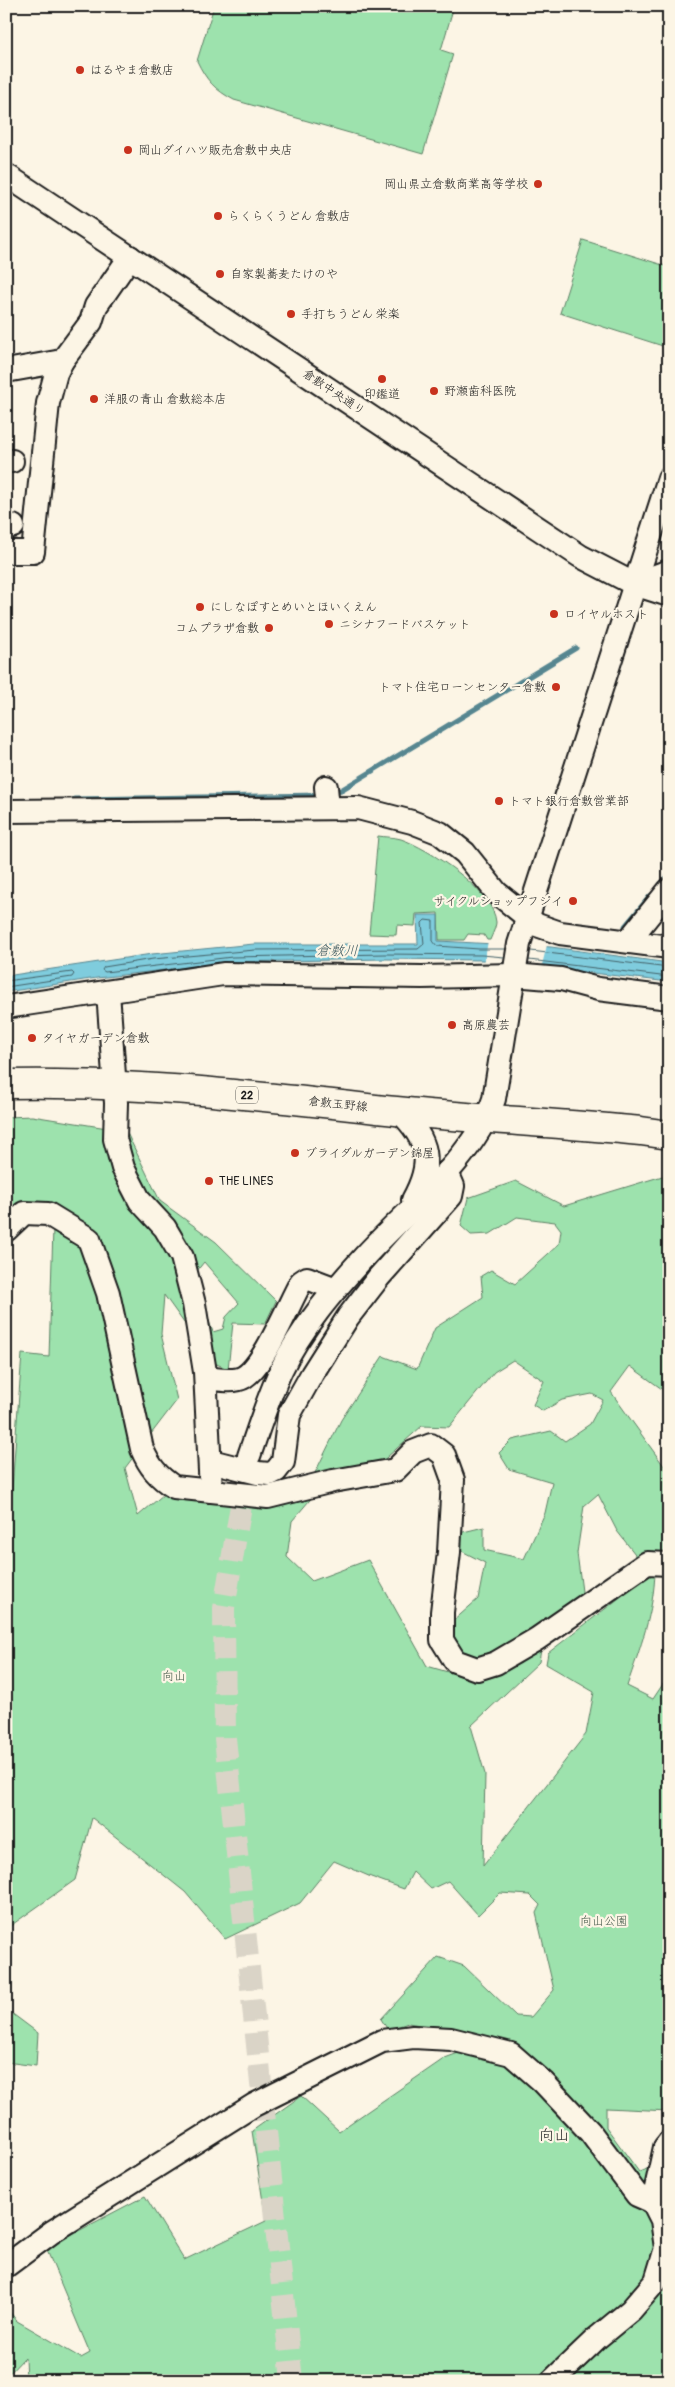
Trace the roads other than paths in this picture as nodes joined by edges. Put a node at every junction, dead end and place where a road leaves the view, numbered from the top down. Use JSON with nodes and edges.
{"nodes":[{"id":1,"x":6,"y":175,"type":"edge"},
{"id":2,"x":130,"y":257,"type":"junction"},
{"id":3,"x":62,"y":361,"type":"junction"},
{"id":4,"x":6,"y":371,"type":"edge"},
{"id":5,"x":669,"y":478,"type":"edge"},
{"id":6,"x":6,"y":552,"type":"edge"},
{"id":7,"x":669,"y":571,"type":"edge"},
{"id":8,"x":634,"y":584,"type":"junction"},
{"id":9,"x":669,"y":595,"type":"edge"},
{"id":10,"x":6,"y":811,"type":"edge"},
{"id":11,"x":669,"y":890,"type":"edge"},
{"id":12,"x":526,"y":918,"type":"junction"},
{"id":13,"x":628,"y":941,"type":"junction"},
{"id":14,"x":669,"y":947,"type":"edge"},
{"id":15,"x":514,"y":971,"type":"junction"},
{"id":16,"x":108,"y":992,"type":"junction"},
{"id":17,"x":669,"y":998,"type":"edge"},
{"id":18,"x":6,"y":1007,"type":"edge"},
{"id":19,"x":6,"y":1084,"type":"edge"},
{"id":20,"x":114,"y":1087,"type":"junction"},
{"id":21,"x":399,"y":1111,"type":"junction"},
{"id":22,"x":487,"y":1118,"type":"junction"},
{"id":23,"x":669,"y":1135,"type":"edge"},
{"id":24,"x":447,"y":1172,"type":"junction"},
{"id":25,"x":406,"y":1214,"type":"junction"},
{"id":26,"x":6,"y":1230,"type":"edge"},
{"id":27,"x":336,"y":1289,"type":"junction"},
{"id":28,"x":206,"y":1378,"type":"junction"},
{"id":29,"x":250,"y":1456,"type":"tunnel mouth"},
{"id":30,"x":211,"y":1461,"type":"junction"},
{"id":31,"x":211,"y":1491,"type":"junction"},
{"id":32,"x":669,"y":1564,"type":"edge"},
{"id":33,"x":669,"y":2142,"type":"edge"},
{"id":34,"x":653,"y":2202,"type":"junction"},
{"id":35,"x":6,"y":2266,"type":"edge"},
{"id":36,"x":552,"y":2381,"type":"edge"}],
"edges":[{"from":1,"to":2,"type":"street","name":"倉敷中央通り"},
{"from":2,"to":3,"type":"street"},
{"from":2,"to":8,"type":"street","name":"倉敷中央通り"},
{"from":3,"to":4,"type":"street"},
{"from":3,"to":6,"type":"street"},
{"from":5,"to":8,"type":"street"},
{"from":7,"to":8,"type":"street"},
{"from":8,"to":9,"type":"street","name":"倉敷中央通り"},
{"from":8,"to":12,"type":"street"},
{"from":10,"to":12,"type":"street"},
{"from":11,"to":13,"type":"street"},
{"from":12,"to":13,"type":"street"},
{"from":12,"to":15,"type":"street"},
{"from":13,"to":14,"type":"street"},
{"from":15,"to":16,"type":"street"},
{"from":15,"to":17,"type":"street"},
{"from":15,"to":22,"type":"street"},
{"from":16,"to":18,"type":"street"},
{"from":16,"to":20,"type":"street"},
{"from":19,"to":20,"type":"main road","name":"倉敷玉野線","number":"22"},
{"from":20,"to":21,"type":"main road","name":"倉敷玉野線","number":"22"},
{"from":20,"to":28,"type":"street"},
{"from":21,"to":22,"type":"main road","name":"倉敷玉野線","number":"22"},
{"from":21,"to":25,"type":"street"},
{"from":22,"to":23,"type":"main road","name":"倉敷玉野線","number":"22"},
{"from":22,"to":24,"type":"street"},
{"from":24,"to":25,"type":"street"},
{"from":24,"to":30,"type":"street"},
{"from":25,"to":27,"type":"street"},
{"from":26,"to":31,"type":"street"},
{"from":27,"to":28,"type":"street"},
{"from":27,"to":29,"type":"street"},
{"from":28,"to":30,"type":"street"},
{"from":30,"to":31,"type":"street"},
{"from":31,"to":32,"type":"street"},
{"from":33,"to":34,"type":"street"},
{"from":34,"to":35,"type":"street"},
{"from":34,"to":36,"type":"street"}]}
